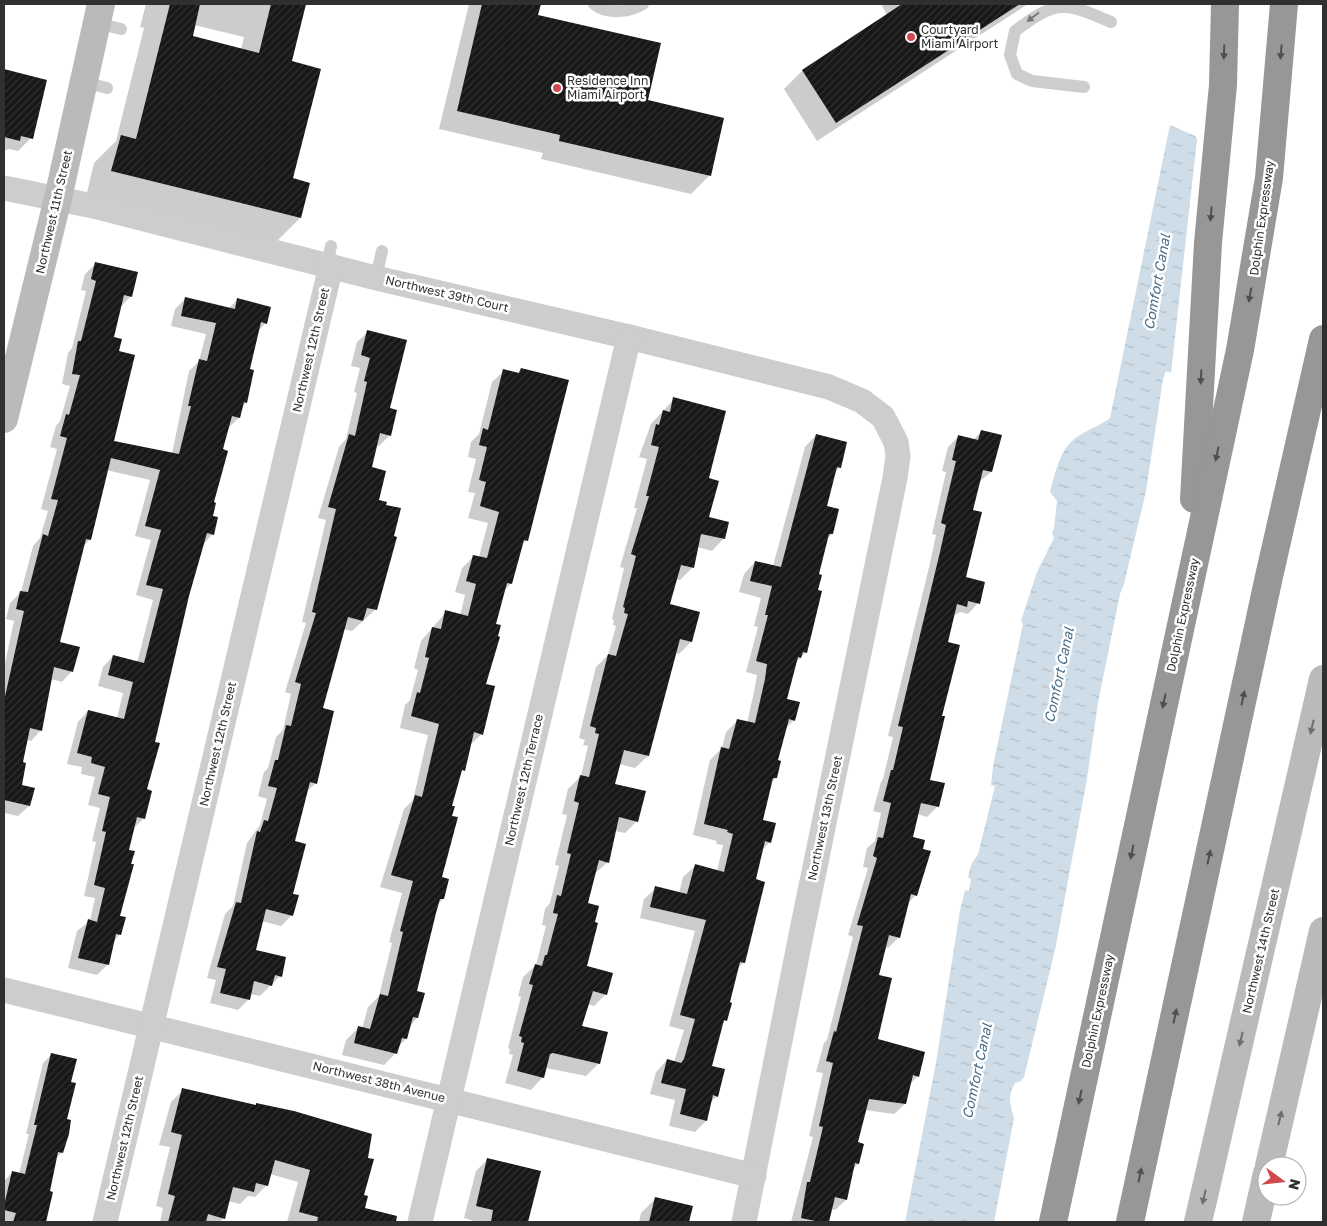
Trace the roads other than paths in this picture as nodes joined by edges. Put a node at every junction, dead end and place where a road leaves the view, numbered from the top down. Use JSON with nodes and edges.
{"nodes":[{"id":1,"x":594,"y":4,"type":"edge"},
{"id":2,"x":643,"y":4,"type":"edge"},
{"id":3,"x":1225,"y":4,"type":"edge"},
{"id":4,"x":1284,"y":4,"type":"edge"},
{"id":5,"x":106,"y":19,"type":"edge"},
{"id":6,"x":1111,"y":22,"type":"dead end"},
{"id":7,"x":1084,"y":87,"type":"dead end"},
{"id":8,"x":4,"y":188,"type":"edge"},
{"id":9,"x":58,"y":198,"type":"junction"},
{"id":10,"x":382,"y":251,"type":"dead end"},
{"id":11,"x":329,"y":259,"type":"junction"},
{"id":12,"x":376,"y":278,"type":"junction"},
{"id":13,"x":629,"y":337,"type":"junction"},
{"id":14,"x":1323,"y":339,"type":"edge"},
{"id":15,"x":883,"y":417,"type":"joint"},
{"id":16,"x":4,"y":419,"type":"edge"},
{"id":17,"x":1189,"y":585,"type":"junction"},
{"id":18,"x":1323,"y":679,"type":"edge"},
{"id":19,"x":1323,"y":930,"type":"edge"},
{"id":20,"x":4,"y":990,"type":"edge"},
{"id":21,"x":151,"y":1026,"type":"junction"},
{"id":22,"x":449,"y":1098,"type":"junction"},
{"id":23,"x":1271,"y":1156,"type":"edge"},
{"id":24,"x":754,"y":1176,"type":"junction"},
{"id":25,"x":1260,"y":1206,"type":"edge"},
{"id":26,"x":105,"y":1222,"type":"edge"},
{"id":27,"x":420,"y":1222,"type":"edge"},
{"id":28,"x":744,"y":1222,"type":"edge"},
{"id":29,"x":1053,"y":1222,"type":"edge"},
{"id":30,"x":1130,"y":1222,"type":"edge"},
{"id":31,"x":1198,"y":1222,"type":"edge"},
{"id":32,"x":1256,"y":1222,"type":"edge"}],
"edges":[{"from":1,"to":2,"type":"lane"},
{"from":3,"to":17,"type":"highway","one_way":true},
{"from":4,"to":17,"type":"highway","name":"Dolphin Expressway","one_way":true},
{"from":5,"to":9,"type":"street","name":"Northwest 11th Street"},
{"from":6,"to":7,"type":"lane","one_way":true},
{"from":8,"to":9,"type":"street","name":"Northwest 39th Court"},
{"from":9,"to":11,"type":"street","name":"Northwest 39th Court"},
{"from":9,"to":16,"type":"street","name":"Northwest 11th Street"},
{"from":10,"to":12,"type":"lane"},
{"from":11,"to":12,"type":"street","name":"Northwest 39th Court"},
{"from":11,"to":21,"type":"street","name":"Northwest 12th Street"},
{"from":12,"to":13,"type":"street","name":"Northwest 39th Court"},
{"from":13,"to":15,"type":"street","name":"Northwest 39th Court"},
{"from":13,"to":22,"type":"street","name":"Northwest 12th Terrace"},
{"from":30,"to":14,"type":"highway","one_way":true},
{"from":15,"to":24,"type":"street","name":"Northwest 13th Street"},
{"from":17,"to":29,"type":"highway","name":"Dolphin Expressway","one_way":true},
{"from":18,"to":31,"type":"street","name":"Northwest 14th Street","one_way":true},
{"from":23,"to":19,"type":"street","one_way":true},
{"from":20,"to":21,"type":"street","name":"Northwest 38th Avenue"},
{"from":21,"to":22,"type":"street","name":"Northwest 38th Avenue"},
{"from":21,"to":26,"type":"street","name":"Northwest 12th Street"},
{"from":22,"to":24,"type":"street","name":"Northwest 38th Avenue"},
{"from":22,"to":27,"type":"street","name":"Northwest 12th Terrace"},
{"from":24,"to":28,"type":"street","name":"Northwest 13th Street"},
{"from":25,"to":32,"type":"street"}]}
